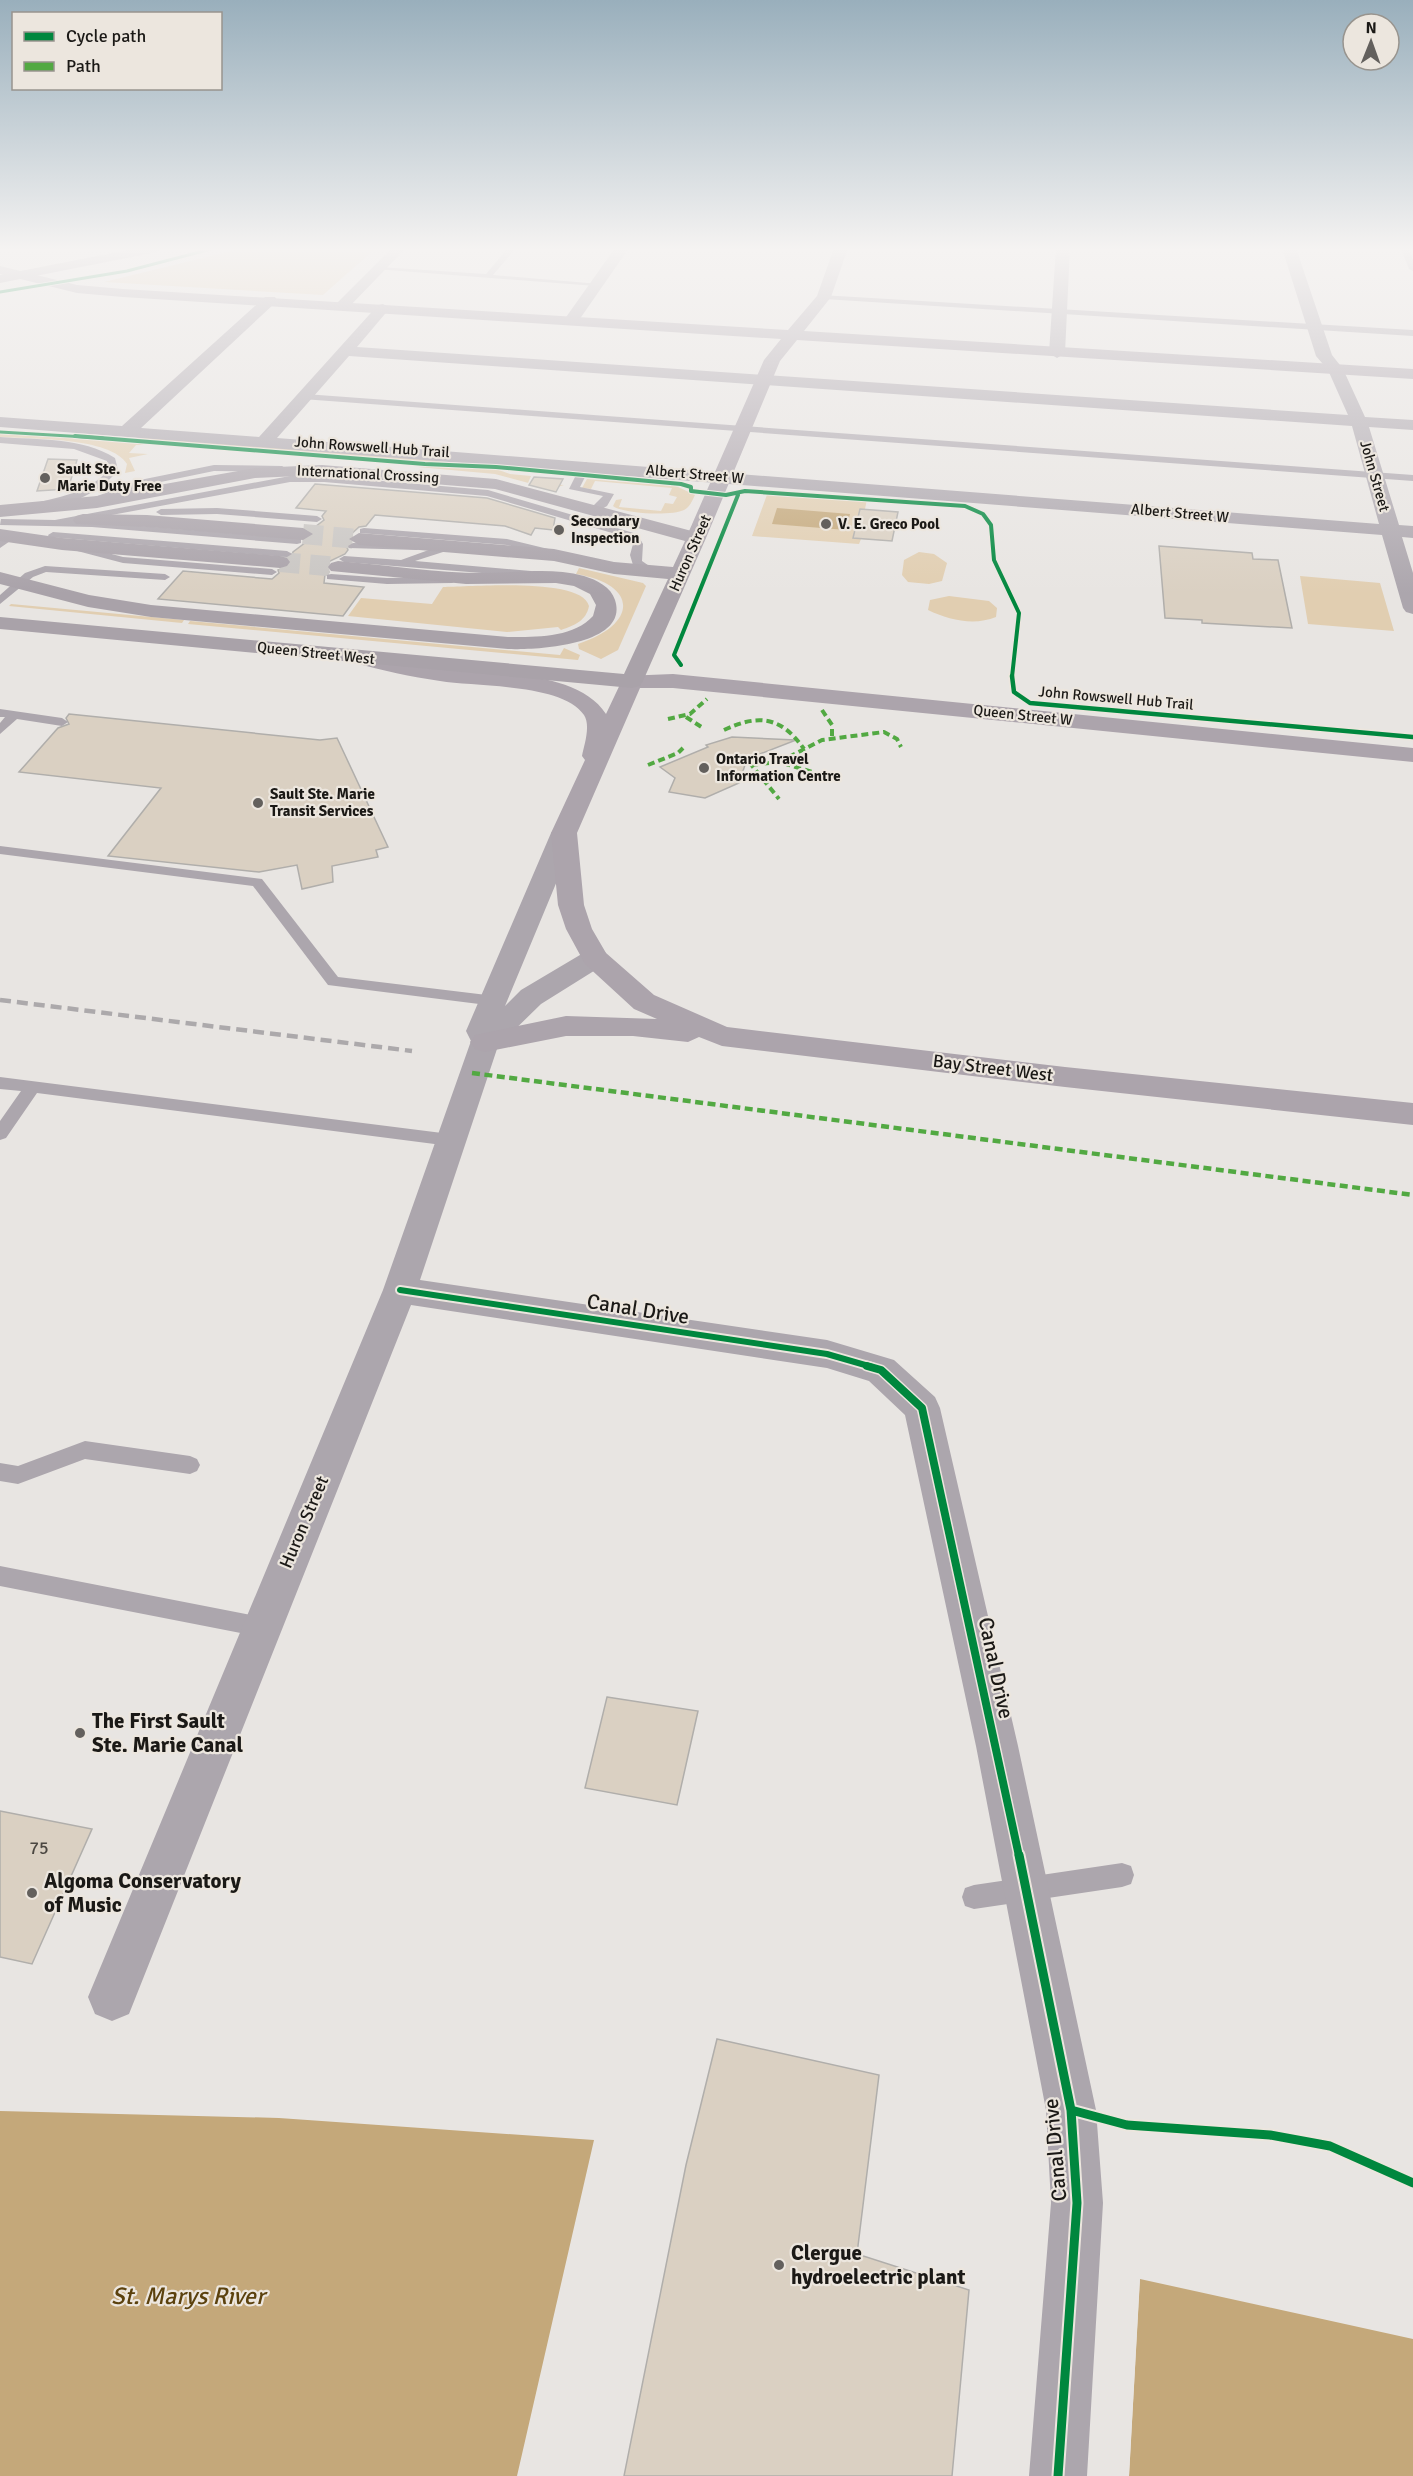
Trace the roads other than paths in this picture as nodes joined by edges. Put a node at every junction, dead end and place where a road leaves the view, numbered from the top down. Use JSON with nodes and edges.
{"nodes":[{"id":1,"x":201,"y":364,"type":"edge"},
{"id":2,"x":334,"y":364,"type":"edge"},
{"id":3,"x":519,"y":364,"type":"edge"},
{"id":4,"x":770,"y":364,"type":"edge"},
{"id":5,"x":1240,"y":364,"type":"edge"},
{"id":6,"x":1330,"y":364,"type":"edge"},
{"id":7,"x":1335,"y":369,"type":"junction"},
{"id":8,"x":1413,"y":374,"type":"edge"},
{"id":9,"x":762,"y":381,"type":"junction"},
{"id":10,"x":305,"y":397,"type":"junction"},
{"id":11,"x":1359,"y":421,"type":"junction"},
{"id":12,"x":0,"y":422,"type":"edge"},
{"id":13,"x":1413,"y":424,"type":"edge"},
{"id":14,"x":742,"y":428,"type":"junction"},
{"id":15,"x":127,"y":431,"type":"junction"},
{"id":16,"x":0,"y":440,"type":"edge"},
{"id":17,"x":265,"y":441,"type":"junction"},
{"id":18,"x":586,"y":465,"type":"junction"},
{"id":19,"x":293,"y":470,"type":"junction"},
{"id":20,"x":1374,"y":475,"type":"junction"},
{"id":21,"x":722,"y":476,"type":"junction"},
{"id":22,"x":1413,"y":478,"type":"edge"},
{"id":23,"x":593,"y":511,"type":"junction"},
{"id":24,"x":64,"y":513,"type":"junction"},
{"id":25,"x":101,"y":518,"type":"junction"},
{"id":26,"x":615,"y":523,"type":"junction"},
{"id":27,"x":2,"y":527,"type":"edge"},
{"id":28,"x":306,"y":530,"type":"joint"},
{"id":29,"x":1390,"y":530,"type":"junction"},
{"id":30,"x":1413,"y":532,"type":"edge"},
{"id":31,"x":364,"y":537,"type":"junction"},
{"id":32,"x":696,"y":538,"type":"junction"},
{"id":33,"x":455,"y":547,"type":"junction"},
{"id":34,"x":419,"y":557,"type":"junction"},
{"id":35,"x":580,"y":559,"type":"junction"},
{"id":36,"x":279,"y":563,"type":"joint"},
{"id":37,"x":386,"y":563,"type":"junction"},
{"id":38,"x":448,"y":567,"type":"junction"},
{"id":39,"x":338,"y":568,"type":"joint"},
{"id":40,"x":653,"y":572,"type":"junction"},
{"id":41,"x":681,"y":574,"type":"junction"},
{"id":42,"x":553,"y":576,"type":"junction"},
{"id":43,"x":165,"y":577,"type":"dead end"},
{"id":44,"x":6,"y":581,"type":"edge"},
{"id":45,"x":0,"y":601,"type":"edge"},
{"id":46,"x":1413,"y":608,"type":"edge"},
{"id":47,"x":0,"y":623,"type":"edge"},
{"id":48,"x":362,"y":658,"type":"junction"},
{"id":49,"x":632,"y":681,"type":"junction"},
{"id":50,"x":0,"y":713,"type":"edge"},
{"id":51,"x":14,"y":715,"type":"junction"},
{"id":52,"x":62,"y":722,"type":"dead end"},
{"id":53,"x":0,"y":730,"type":"edge"},
{"id":54,"x":1413,"y":755,"type":"edge"},
{"id":55,"x":591,"y":771,"type":"junction"},
{"id":56,"x":564,"y":833,"type":"junction"},
{"id":57,"x":0,"y":850,"type":"edge"},
{"id":58,"x":595,"y":958,"type":"junction"},
{"id":59,"x":495,"y":1001,"type":"junction"},
{"id":60,"x":722,"y":1036,"type":"junction"},
{"id":61,"x":485,"y":1042,"type":"junction"},
{"id":62,"x":0,"y":1083,"type":"edge"},
{"id":63,"x":33,"y":1087,"type":"junction"},
{"id":64,"x":1413,"y":1114,"type":"edge"},
{"id":65,"x":0,"y":1134,"type":"edge"},
{"id":66,"x":450,"y":1140,"type":"junction"},
{"id":67,"x":400,"y":1290,"type":"junction"},
{"id":68,"x":190,"y":1465,"type":"dead end"},
{"id":69,"x":0,"y":1472,"type":"edge"},
{"id":70,"x":0,"y":1576,"type":"edge"},
{"id":71,"x":261,"y":1627,"type":"junction"},
{"id":72,"x":1122,"y":1875,"type":"dead end"},
{"id":73,"x":1027,"y":1890,"type":"junction"},
{"id":74,"x":974,"y":1896,"type":"dead end"},
{"id":75,"x":112,"y":1996,"type":"dead end"},
{"id":76,"x":1058,"y":2476,"type":"edge"}],
"edges":[{"from":1,"to":15,"type":"street"},
{"from":2,"to":10,"type":"street"},
{"from":3,"to":9,"type":"street"},
{"from":4,"to":9,"type":"main road","name":"Huron Street"},
{"from":5,"to":7,"type":"main road"},
{"from":6,"to":7,"type":"street","name":"John Street"},
{"from":7,"to":8,"type":"main road"},
{"from":7,"to":11,"type":"street","name":"John Street"},
{"from":9,"to":11,"type":"street"},
{"from":9,"to":14,"type":"main road","name":"Huron Street"},
{"from":10,"to":14,"type":"lane"},
{"from":10,"to":17,"type":"street"},
{"from":11,"to":13,"type":"street"},
{"from":11,"to":20,"type":"street","name":"John Street"},
{"from":12,"to":15,"type":"street","name":"Albert Street W"},
{"from":14,"to":20,"type":"lane"},
{"from":14,"to":21,"type":"main road","name":"Huron Street"},
{"from":15,"to":17,"type":"street","name":"Albert Street W"},
{"from":16,"to":27,"type":"lane"},
{"from":17,"to":18,"type":"street","name":"Albert Street W"},
{"from":18,"to":21,"type":"street","name":"Albert Street W"},
{"from":18,"to":23,"type":"lane"},
{"from":19,"to":23,"type":"highway","name":"International Crossing"},
{"from":19,"to":24,"type":"highway","name":"International Crossing"},
{"from":19,"to":24,"type":"lane"},
{"from":20,"to":22,"type":"lane"},
{"from":20,"to":29,"type":"street","name":"John Street"},
{"from":21,"to":29,"type":"street","name":"Albert Street W"},
{"from":21,"to":32,"type":"main road","name":"Huron Street"},
{"from":23,"to":26,"type":"highway","name":"International Crossing"},
{"from":24,"to":25,"type":"highway","name":"International Crossing"},
{"from":24,"to":27,"type":"highway","name":"International Crossing"},
{"from":25,"to":26,"type":"lane"},
{"from":25,"to":28,"type":"highway","name":"International Crossing"},
{"from":26,"to":32,"type":"highway","name":"International Crossing"},
{"from":26,"to":40,"type":"lane"},
{"from":27,"to":28,"type":"lane"},
{"from":27,"to":36,"type":"lane"},
{"from":27,"to":36,"type":"highway"},
{"from":29,"to":30,"type":"street","name":"Albert Street W"},
{"from":29,"to":46,"type":"street","name":"John Street"},
{"from":31,"to":33,"type":"highway"},
{"from":31,"to":34,"type":"lane"},
{"from":31,"to":35,"type":"lane"},
{"from":32,"to":41,"type":"highway","name":"Huron Street"},
{"from":33,"to":34,"type":"lane"},
{"from":33,"to":35,"type":"highway"},
{"from":34,"to":37,"type":"lane"},
{"from":34,"to":38,"type":"lane"},
{"from":35,"to":40,"type":"highway"},
{"from":37,"to":38,"type":"lane"},
{"from":37,"to":39,"type":"lane"},
{"from":38,"to":42,"type":"lane"},
{"from":39,"to":42,"type":"highway"},
{"from":40,"to":41,"type":"highway"},
{"from":41,"to":49,"type":"highway","name":"Huron Street"},
{"from":42,"to":44,"type":"highway"},
{"from":43,"to":44,"type":"lane"},
{"from":44,"to":45,"type":"lane"},
{"from":47,"to":48,"type":"highway","name":"Queen Street West"},
{"from":48,"to":49,"type":"highway","name":"Queen Street West"},
{"from":48,"to":55,"type":"main road"},
{"from":49,"to":54,"type":"main road","name":"Queen Street W"},
{"from":49,"to":55,"type":"main road","name":"Huron Street"},
{"from":50,"to":51,"type":"lane"},
{"from":51,"to":52,"type":"lane"},
{"from":51,"to":53,"type":"lane"},
{"from":55,"to":56,"type":"main road","name":"Huron Street"},
{"from":56,"to":58,"type":"main road","name":"Huron Street"},
{"from":56,"to":59,"type":"street","name":"Huron Street"},
{"from":57,"to":59,"type":"lane"},
{"from":58,"to":60,"type":"main road","name":"Bay Street West"},
{"from":58,"to":61,"type":"street","name":"Huron Street"},
{"from":59,"to":61,"type":"street","name":"Huron Street"},
{"from":60,"to":61,"type":"main road"},
{"from":60,"to":64,"type":"main road","name":"Bay Street West"},
{"from":61,"to":66,"type":"street","name":"Huron Street"},
{"from":62,"to":63,"type":"lane"},
{"from":63,"to":65,"type":"lane"},
{"from":63,"to":66,"type":"lane"},
{"from":66,"to":67,"type":"street","name":"Huron Street"},
{"from":67,"to":71,"type":"street","name":"Huron Street"},
{"from":67,"to":73,"type":"street","name":"Canal Drive"},
{"from":68,"to":69,"type":"lane"},
{"from":70,"to":71,"type":"lane"},
{"from":71,"to":75,"type":"street","name":"Huron Street"},
{"from":72,"to":73,"type":"lane"},
{"from":73,"to":74,"type":"lane"},
{"from":73,"to":76,"type":"street","name":"Canal Drive"}]}
